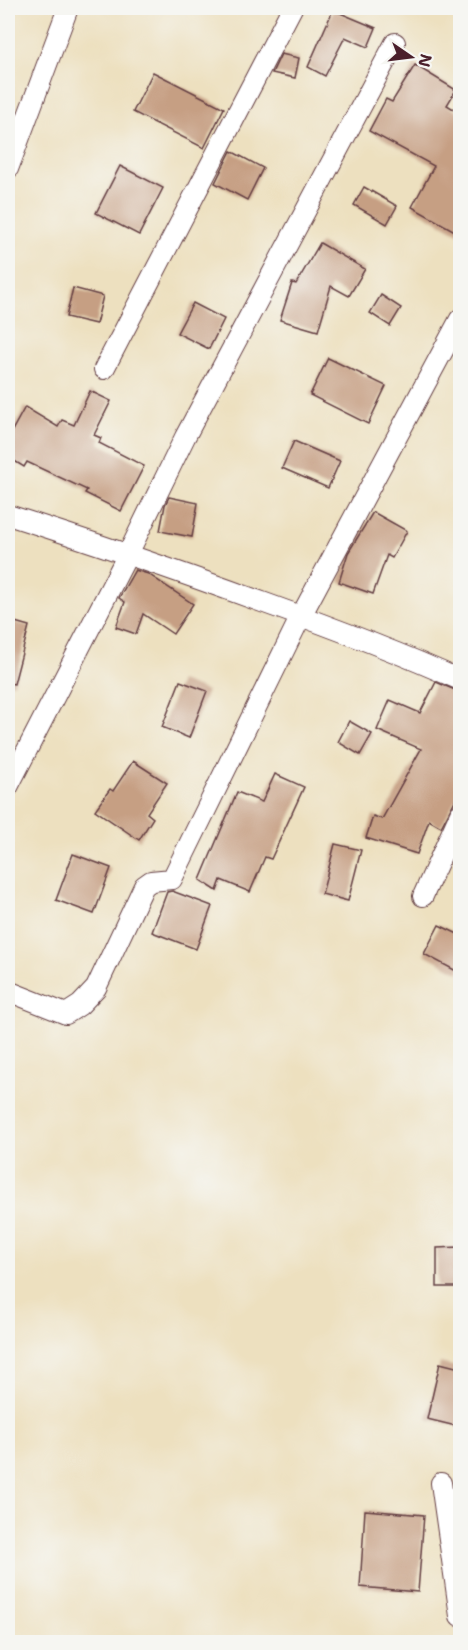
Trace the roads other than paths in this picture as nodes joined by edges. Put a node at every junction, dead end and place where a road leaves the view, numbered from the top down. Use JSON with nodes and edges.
{"nodes":[{"id":1,"x":68,"y":8,"type":"edge"},
{"id":2,"x":292,"y":8,"type":"edge"},
{"id":3,"x":395,"y":43,"type":"dead end"},
{"id":4,"x":8,"y":169,"type":"edge"},
{"id":5,"x":460,"y":319,"type":"edge"},
{"id":6,"x":104,"y":369,"type":"dead end"},
{"id":7,"x":8,"y":515,"type":"edge"},
{"id":8,"x":129,"y":554,"type":"junction"},
{"id":9,"x":301,"y":616,"type":"junction"},
{"id":10,"x":460,"y":680,"type":"edge"},
{"id":11,"x":8,"y":787,"type":"edge"},
{"id":12,"x":460,"y":814,"type":"edge"},
{"id":13,"x":423,"y":896,"type":"dead end"},
{"id":14,"x":8,"y":991,"type":"edge"},
{"id":15,"x":441,"y":1483,"type":"dead end"},
{"id":16,"x":460,"y":1616,"type":"edge"}],
"edges":[{"from":1,"to":4,"type":"street"},
{"from":2,"to":6,"type":"street"},
{"from":3,"to":8,"type":"street"},
{"from":5,"to":9,"type":"street"},
{"from":7,"to":8,"type":"street"},
{"from":8,"to":9,"type":"street"},
{"from":8,"to":11,"type":"street"},
{"from":9,"to":10,"type":"street"},
{"from":9,"to":14,"type":"street"},
{"from":12,"to":13,"type":"street"},
{"from":15,"to":16,"type":"street"}]}
